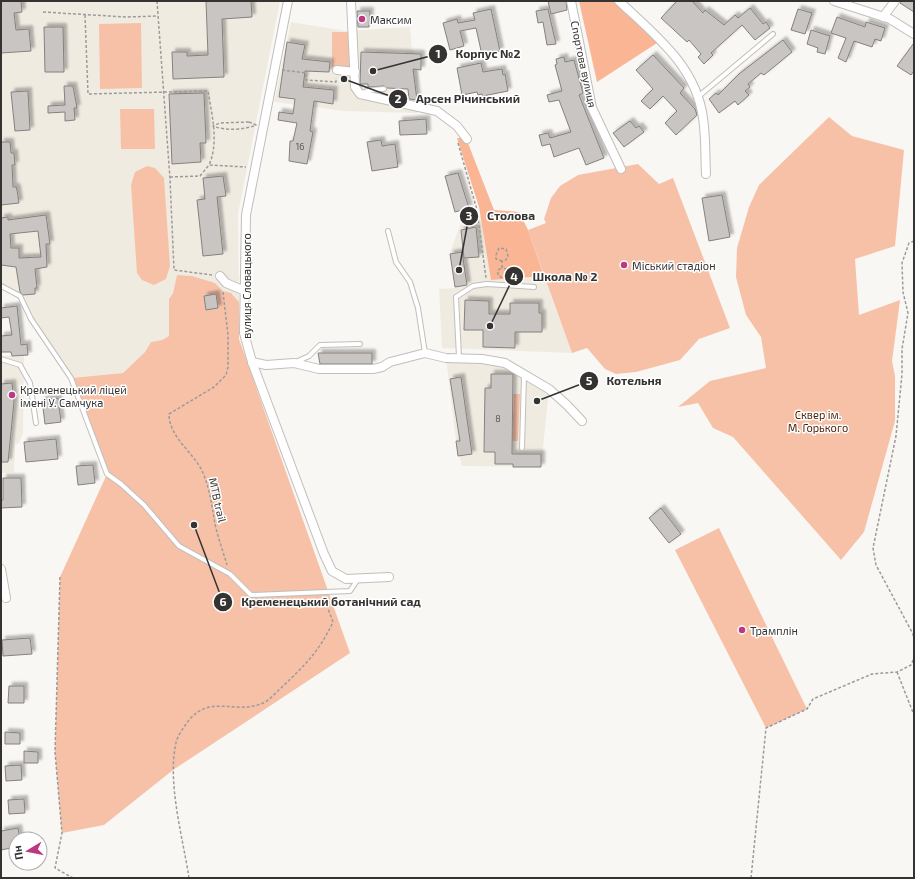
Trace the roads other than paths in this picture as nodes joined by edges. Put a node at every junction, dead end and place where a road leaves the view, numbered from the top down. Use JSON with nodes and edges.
{"nodes":[{"id":1,"x":288,"y":1,"type":"edge"},
{"id":2,"x":351,"y":1,"type":"edge"},
{"id":3,"x":571,"y":1,"type":"edge"},
{"id":4,"x":619,"y":1,"type":"edge"},
{"id":5,"x":834,"y":1,"type":"edge"},
{"id":6,"x":895,"y":1,"type":"edge"},
{"id":7,"x":883,"y":16,"type":"junction"},
{"id":8,"x":773,"y":34,"type":"dead end"},
{"id":9,"x":914,"y":34,"type":"edge"},
{"id":10,"x":337,"y":70,"type":"dead end"},
{"id":11,"x":355,"y":72,"type":"junction"},
{"id":12,"x":384,"y":89,"type":"dead end"},
{"id":13,"x":360,"y":94,"type":"junction"},
{"id":14,"x":699,"y":96,"type":"junction"},
{"id":15,"x":467,"y":139,"type":"dead end"},
{"id":16,"x":621,"y":169,"type":"dead end"},
{"id":17,"x":706,"y":174,"type":"dead end"},
{"id":18,"x":388,"y":231,"type":"dead end"},
{"id":19,"x":220,"y":276,"type":"road end"},
{"id":20,"x":1,"y":286,"type":"edge"},
{"id":21,"x":534,"y":287,"type":"dead end"},
{"id":22,"x":245,"y":291,"type":"junction"},
{"id":23,"x":360,"y":344,"type":"dead end"},
{"id":24,"x":425,"y":353,"type":"junction"},
{"id":25,"x":459,"y":357,"type":"junction"},
{"id":26,"x":1,"y":360,"type":"edge"},
{"id":27,"x":252,"y":362,"type":"junction"},
{"id":28,"x":294,"y":363,"type":"junction"},
{"id":29,"x":524,"y":376,"type":"junction"},
{"id":30,"x":582,"y":421,"type":"dead end"},
{"id":31,"x":36,"y":423,"type":"dead end"},
{"id":32,"x":522,"y":448,"type":"dead end"},
{"id":33,"x":1,"y":569,"type":"edge"},
{"id":34,"x":389,"y":576,"type":"dead end"},
{"id":35,"x":358,"y":578,"type":"junction"},
{"id":36,"x":6,"y":598,"type":"dead end"}],
"edges":[{"from":1,"to":22,"type":"street","name":"вулиця Словацького"},
{"from":2,"to":11,"type":"street"},
{"from":3,"to":16,"type":"street","name":"Спортова вулиця"},
{"from":4,"to":14,"type":"street"},
{"from":5,"to":7,"type":"street"},
{"from":6,"to":7,"type":"street"},
{"from":7,"to":9,"type":"street"},
{"from":8,"to":14,"type":"lane"},
{"from":10,"to":11,"type":"street"},
{"from":11,"to":13,"type":"street"},
{"from":12,"to":13,"type":"lane"},
{"from":13,"to":15,"type":"street"},
{"from":14,"to":17,"type":"street"},
{"from":18,"to":24,"type":"lane"},
{"from":19,"to":22,"type":"street"},
{"from":20,"to":35,"type":"lane"},
{"from":21,"to":25,"type":"lane"},
{"from":22,"to":27,"type":"street","name":"вулиця Словацького"},
{"from":23,"to":28,"type":"lane"},
{"from":24,"to":25,"type":"street"},
{"from":24,"to":28,"type":"street"},
{"from":25,"to":29,"type":"street"},
{"from":26,"to":31,"type":"lane"},
{"from":27,"to":28,"type":"street"},
{"from":27,"to":35,"type":"street","name":"вулиця Словацького"},
{"from":29,"to":30,"type":"street"},
{"from":29,"to":32,"type":"lane"},
{"from":33,"to":36,"type":"street"},
{"from":34,"to":35,"type":"street","name":"вулиця Словацького"}]}
